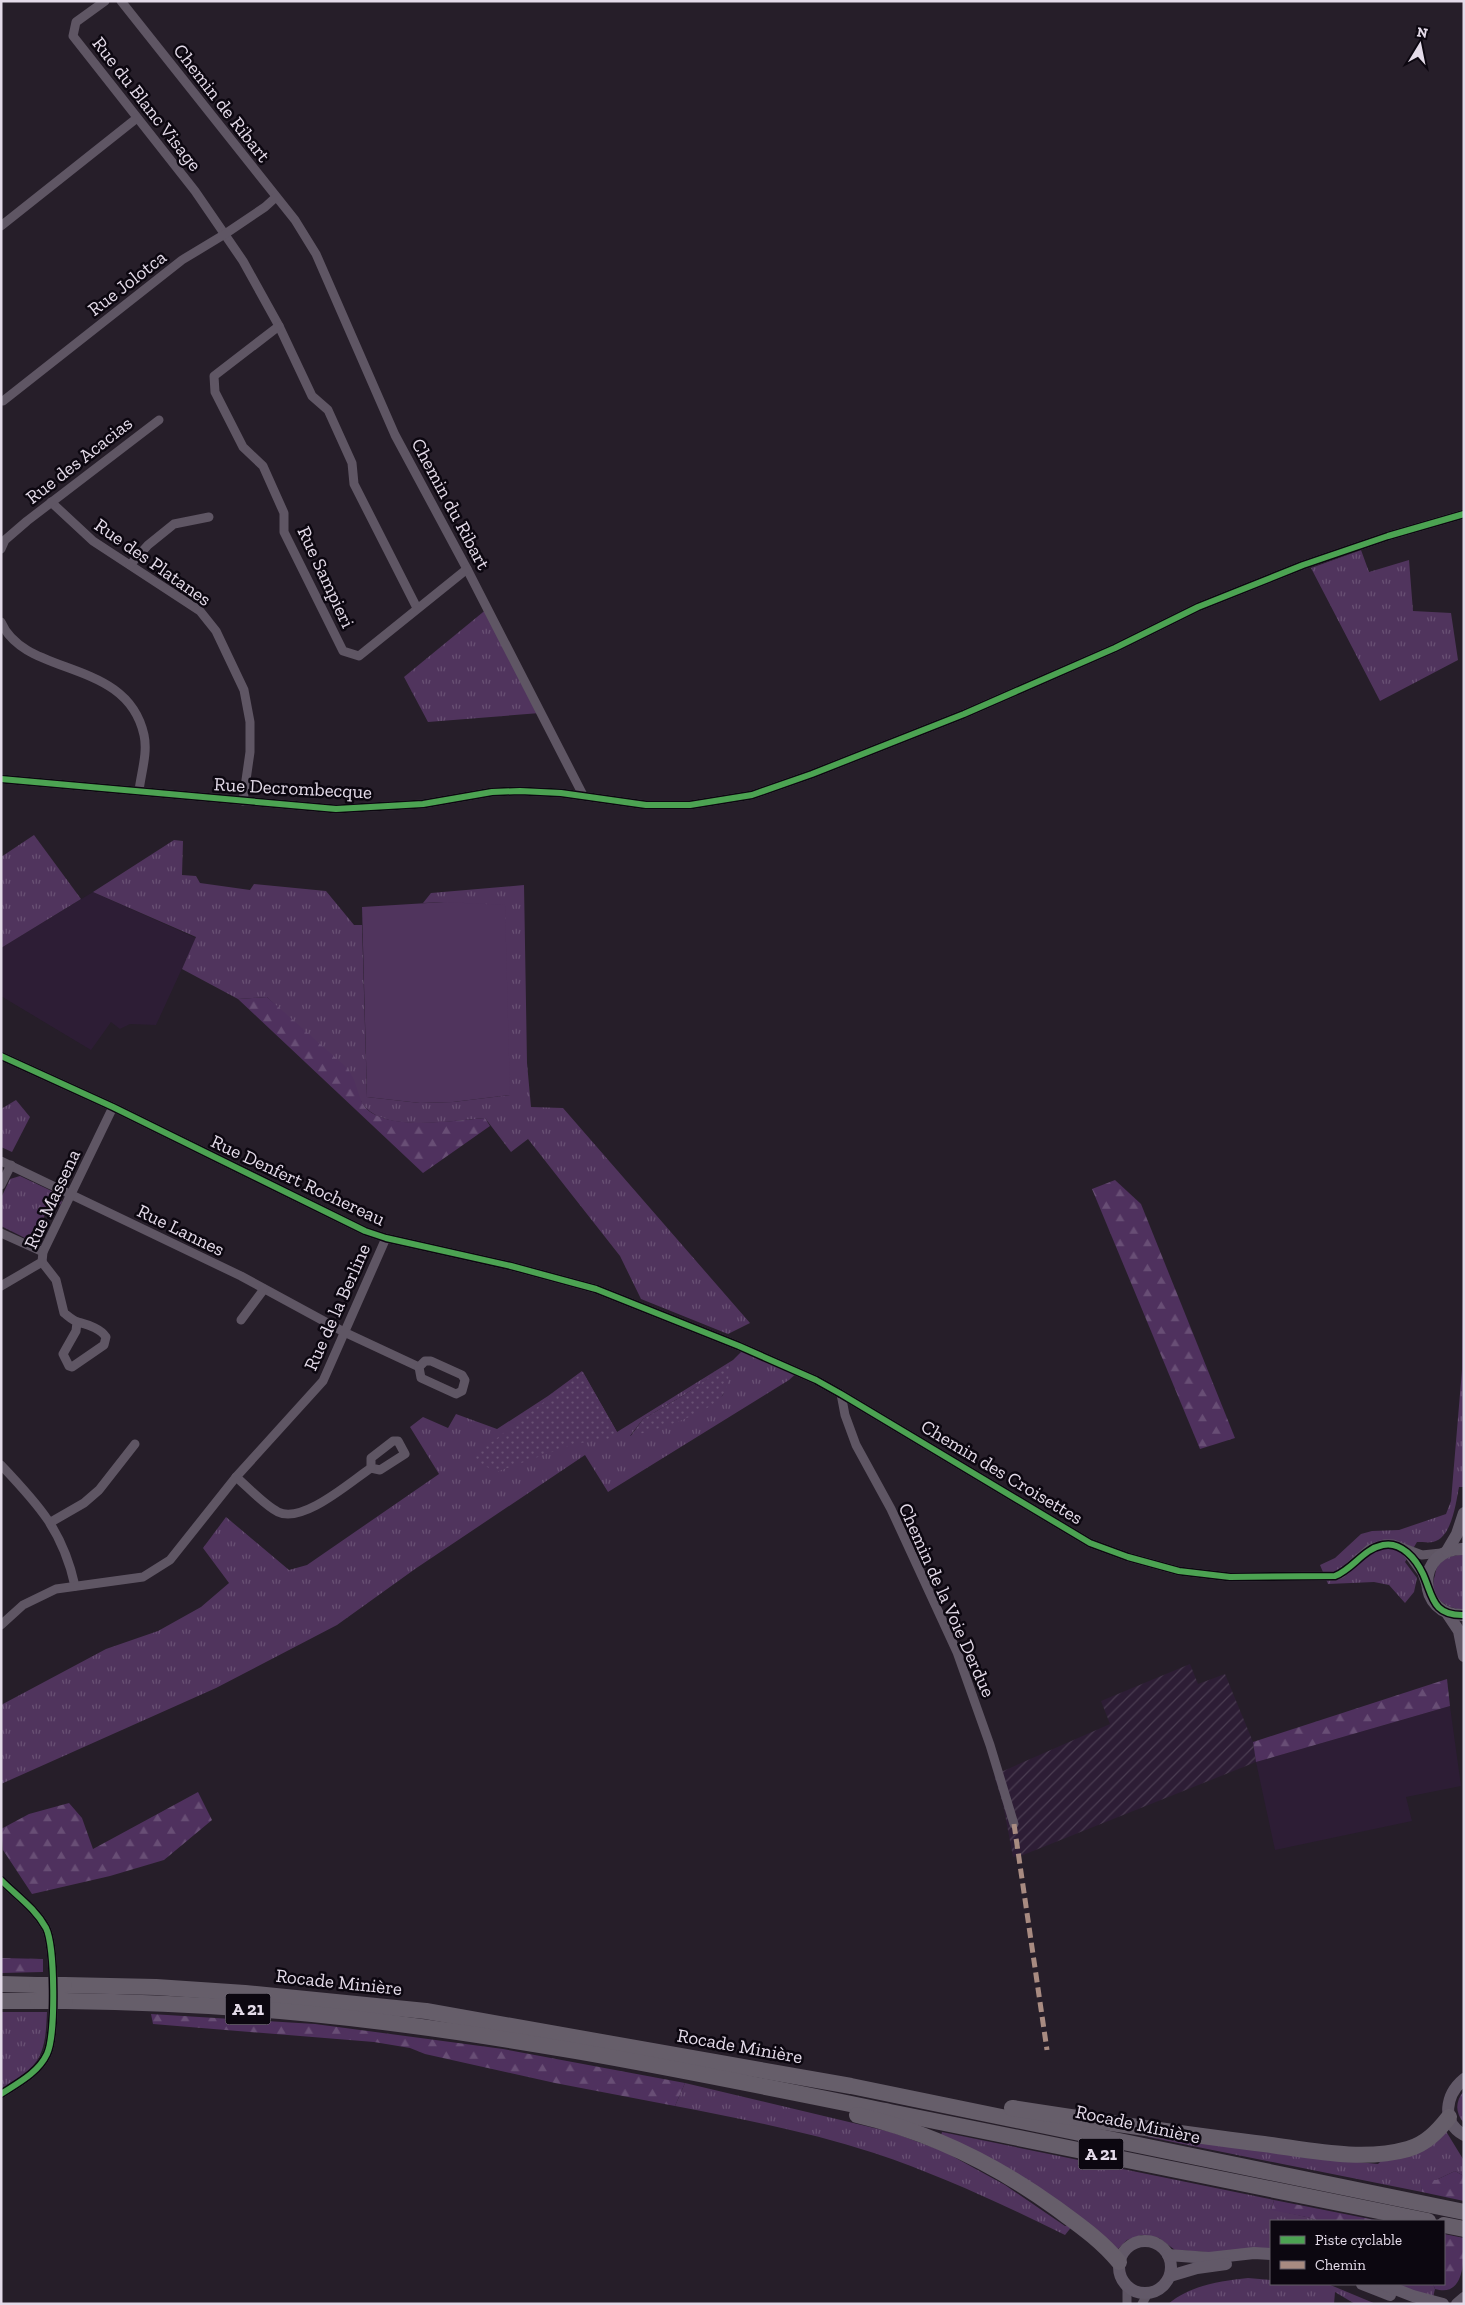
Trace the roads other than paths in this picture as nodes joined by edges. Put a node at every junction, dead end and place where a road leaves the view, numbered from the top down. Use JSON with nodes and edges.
{"nodes":[{"id":1,"x":105,"y":1,"type":"edge"},
{"id":2,"x":121,"y":1,"type":"edge"},
{"id":3,"x":137,"y":118,"type":"junction"},
{"id":4,"x":276,"y":197,"type":"junction"},
{"id":5,"x":299,"y":225,"type":"joint"},
{"id":6,"x":1,"y":226,"type":"edge"},
{"id":7,"x":225,"y":234,"type":"junction"},
{"id":8,"x":279,"y":326,"type":"junction"},
{"id":9,"x":3,"y":401,"type":"dead end"},
{"id":10,"x":159,"y":420,"type":"dead end"},
{"id":11,"x":51,"y":502,"type":"junction"},
{"id":12,"x":1464,"y":514,"type":"edge"},
{"id":13,"x":209,"y":517,"type":"dead end"},
{"id":14,"x":1,"y":549,"type":"edge"},
{"id":15,"x":130,"y":565,"type":"junction"},
{"id":16,"x":467,"y":569,"type":"junction"},
{"id":17,"x":417,"y":608,"type":"junction"},
{"id":18,"x":1,"y":622,"type":"edge"},
{"id":19,"x":1,"y":779,"type":"edge"},
{"id":20,"x":139,"y":791,"type":"junction"},
{"id":21,"x":583,"y":795,"type":"junction"},
{"id":22,"x":243,"y":801,"type":"junction"},
{"id":23,"x":1,"y":1056,"type":"edge"},
{"id":24,"x":113,"y":1107,"type":"junction"},
{"id":25,"x":1,"y":1161,"type":"edge"},
{"id":26,"x":11,"y":1165,"type":"junction"},
{"id":27,"x":1,"y":1185,"type":"edge"},
{"id":28,"x":71,"y":1195,"type":"junction"},
{"id":29,"x":1,"y":1233,"type":"edge"},
{"id":30,"x":386,"y":1238,"type":"junction"},
{"id":31,"x":43,"y":1252,"type":"junction"},
{"id":32,"x":42,"y":1262,"type":"junction"},
{"id":33,"x":1,"y":1286,"type":"edge"},
{"id":34,"x":264,"y":1289,"type":"junction"},
{"id":35,"x":596,"y":1289,"type":"joint"},
{"id":36,"x":241,"y":1320,"type":"dead end"},
{"id":37,"x":77,"y":1322,"type":"junction"},
{"id":38,"x":344,"y":1332,"type":"junction"},
{"id":39,"x":419,"y":1367,"type":"junction"},
{"id":40,"x":841,"y":1394,"type":"junction"},
{"id":41,"x":136,"y":1444,"type":"dead end"},
{"id":42,"x":1,"y":1465,"type":"edge"},
{"id":43,"x":371,"y":1468,"type":"dead end"},
{"id":44,"x":236,"y":1478,"type":"junction"},
{"id":45,"x":1464,"y":1513,"type":"edge"},
{"id":46,"x":51,"y":1522,"type":"junction"},
{"id":47,"x":1464,"y":1549,"type":"edge"},
{"id":48,"x":1406,"y":1551,"type":"junction"},
{"id":49,"x":1445,"y":1552,"type":"junction"},
{"id":50,"x":1426,"y":1585,"type":"junction"},
{"id":51,"x":75,"y":1586,"type":"junction"},
{"id":52,"x":1447,"y":1613,"type":"junction"},
{"id":53,"x":1464,"y":1615,"type":"edge"},
{"id":54,"x":1,"y":1625,"type":"edge"},
{"id":55,"x":1464,"y":1656,"type":"edge"},
{"id":56,"x":1014,"y":1824,"type":"dead end"},
{"id":57,"x":1,"y":1880,"type":"edge"},
{"id":58,"x":1,"y":1984,"type":"edge"},
{"id":59,"x":64,"y":1993,"type":"junction"},
{"id":60,"x":1,"y":2001,"type":"edge"},
{"id":61,"x":1464,"y":2079,"type":"edge"},
{"id":62,"x":851,"y":2086,"type":"junction"},
{"id":63,"x":774,"y":2088,"type":"junction"},
{"id":64,"x":1,"y":2094,"type":"edge"},
{"id":65,"x":1449,"y":2117,"type":"junction"},
{"id":66,"x":1462,"y":2136,"type":"edge"},
{"id":67,"x":1464,"y":2212,"type":"edge"},
{"id":68,"x":1423,"y":2220,"type":"edge"},
{"id":69,"x":1445,"y":2224,"type":"edge"},
{"id":70,"x":1464,"y":2229,"type":"edge"},
{"id":71,"x":1270,"y":2254,"type":"edge"},
{"id":72,"x":1168,"y":2255,"type":"junction"},
{"id":73,"x":1119,"y":2262,"type":"junction"},
{"id":74,"x":1270,"y":2262,"type":"edge"},
{"id":75,"x":1170,"y":2276,"type":"junction"},
{"id":76,"x":1364,"y":2285,"type":"edge"},
{"id":77,"x":1385,"y":2285,"type":"edge"},
{"id":78,"x":1127,"y":2287,"type":"junction"},
{"id":79,"x":1145,"y":2298,"type":"edge"},
{"id":80,"x":1127,"y":2304,"type":"edge"},
{"id":81,"x":1412,"y":2304,"type":"edge"},
{"id":82,"x":1443,"y":2304,"type":"edge"}],
"edges":[{"from":1,"to":3,"type":"street","name":"Rue du Blanc Visage"},
{"from":2,"to":4,"type":"street","name":"Chemin de Ribart"},
{"from":3,"to":6,"type":"street"},
{"from":3,"to":7,"type":"street","name":"Rue du Blanc Visage"},
{"from":4,"to":5,"type":"street","name":"Chemin de Ribart"},
{"from":4,"to":7,"type":"street","name":"Rue Jolotca"},
{"from":5,"to":16,"type":"street","name":"Chemin du Ribart"},
{"from":7,"to":8,"type":"street"},
{"from":7,"to":9,"type":"street","name":"Rue Jolotca"},
{"from":8,"to":17,"type":"street"},
{"from":8,"to":17,"type":"street","name":"Rue Sampieri"},
{"from":10,"to":11,"type":"street","name":"Rue des Acacias"},
{"from":11,"to":14,"type":"street","name":"Rue des Acacias"},
{"from":11,"to":15,"type":"street","name":"Rue des Platanes"},
{"from":12,"to":21,"type":"street","name":"Rue Decrombecque"},
{"from":13,"to":15,"type":"street"},
{"from":15,"to":22,"type":"street","name":"Rue des Platanes"},
{"from":16,"to":17,"type":"street","name":"Rue Sampieri"},
{"from":16,"to":21,"type":"street","name":"Chemin du Ribart"},
{"from":18,"to":20,"type":"street"},
{"from":19,"to":20,"type":"street","name":"Rue Decrombecque"},
{"from":20,"to":22,"type":"street","name":"Rue Decrombecque"},
{"from":21,"to":22,"type":"street","name":"Rue Decrombecque"},
{"from":23,"to":24,"type":"street","name":"Rue Denfert Rochereau"},
{"from":24,"to":28,"type":"street","name":"Rue Massena"},
{"from":24,"to":30,"type":"street","name":"Rue Denfert Rochereau"},
{"from":25,"to":26,"type":"street","name":"Rue Lannes"},
{"from":26,"to":27,"type":"street"},
{"from":26,"to":28,"type":"street","name":"Rue Lannes"},
{"from":28,"to":31,"type":"street","name":"Rue Massena"},
{"from":28,"to":34,"type":"street","name":"Rue Lannes"},
{"from":29,"to":31,"type":"street"},
{"from":30,"to":35,"type":"street","name":"Rue Denfert Rochereau"},
{"from":30,"to":38,"type":"street","name":"Rue de la Berline"},
{"from":31,"to":32,"type":"street","name":"Rue Massena"},
{"from":32,"to":33,"type":"street","name":"Rue Massena"},
{"from":32,"to":37,"type":"street"},
{"from":34,"to":36,"type":"street"},
{"from":34,"to":38,"type":"street","name":"Rue Lannes"},
{"from":35,"to":40,"type":"street","name":"Chemin des Croisettes"},
{"from":37,"to":37,"type":"street"},
{"from":38,"to":39,"type":"street","name":"Rue Lannes"},
{"from":38,"to":44,"type":"street","name":"Rue de la Berline"},
{"from":39,"to":39,"type":"street"},
{"from":40,"to":48,"type":"street","name":"Chemin des Croisettes"},
{"from":40,"to":56,"type":"street","name":"Chemin de la Voie Derdue"},
{"from":41,"to":46,"type":"street"},
{"from":42,"to":46,"type":"street"},
{"from":43,"to":44,"type":"street"},
{"from":44,"to":51,"type":"street","name":"Rue de la Berline"},
{"from":45,"to":49,"type":"main road"},
{"from":46,"to":51,"type":"street"},
{"from":47,"to":49,"type":"main road"},
{"from":48,"to":49,"type":"street","name":"Chemin des Croisettes"},
{"from":48,"to":50,"type":"street"},
{"from":49,"to":50,"type":"main road"},
{"from":50,"to":52,"type":"main road"},
{"from":51,"to":54,"type":"street","name":"Rue de la Berline"},
{"from":52,"to":53,"type":"main road"},
{"from":52,"to":55,"type":"main road"},
{"from":57,"to":64,"type":"street"},
{"from":58,"to":59,"type":"highway","name":"Rocade Minière","number":"A 21","bridge":true},
{"from":59,"to":60,"type":"highway","name":"Rocade Minière","number":"A 21","bridge":true},
{"from":59,"to":62,"type":"highway","name":"Rocade Minière","number":"A 21"},
{"from":59,"to":63,"type":"highway","name":"Rocade Minière","number":"A 21"},
{"from":61,"to":65,"type":"main road"},
{"from":62,"to":65,"type":"highway"},
{"from":62,"to":67,"type":"highway","name":"Rocade Minière","number":"A 21"},
{"from":63,"to":68,"type":"highway","name":"Rocade Minière","number":"A 21"},
{"from":63,"to":73,"type":"highway"},
{"from":65,"to":66,"type":"main road"},
{"from":69,"to":70,"type":"highway"},
{"from":71,"to":72,"type":"main road"},
{"from":72,"to":73,"type":"main road"},
{"from":72,"to":75,"type":"main road"},
{"from":73,"to":78,"type":"main road"},
{"from":74,"to":75,"type":"main road"},
{"from":75,"to":79,"type":"main road"},
{"from":76,"to":81,"type":"main road"},
{"from":77,"to":82,"type":"main road"},
{"from":78,"to":79,"type":"main road"},
{"from":78,"to":80,"type":"street"}]}
